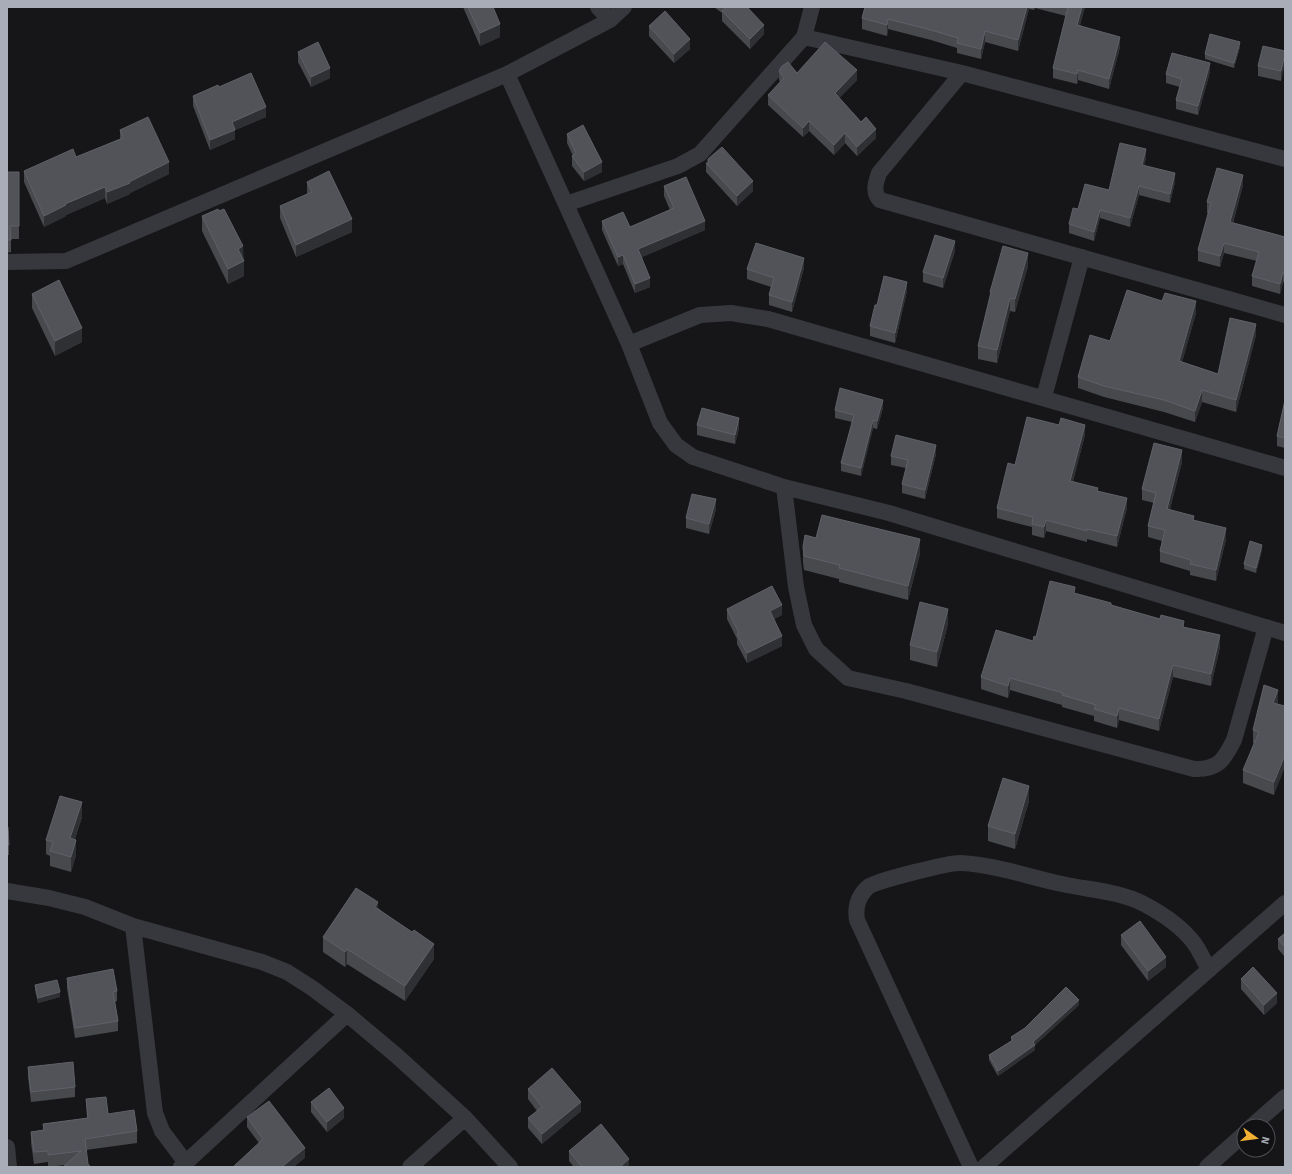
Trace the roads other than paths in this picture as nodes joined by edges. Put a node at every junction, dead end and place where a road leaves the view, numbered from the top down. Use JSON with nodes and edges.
{"nodes":[{"id":1,"x":598,"y":7,"type":"edge"},
{"id":2,"x":624,"y":7,"type":"edge"},
{"id":3,"x":812,"y":7,"type":"edge"},
{"id":4,"x":610,"y":20,"type":"junction"},
{"id":5,"x":804,"y":37,"type":"junction"},
{"id":6,"x":962,"y":73,"type":"junction"},
{"id":7,"x":507,"y":74,"type":"junction"},
{"id":8,"x":1285,"y":159,"type":"edge"},
{"id":9,"x":566,"y":204,"type":"junction"},
{"id":10,"x":1082,"y":257,"type":"junction"},
{"id":11,"x":7,"y":262,"type":"edge"},
{"id":12,"x":1285,"y":315,"type":"edge"},
{"id":13,"x":629,"y":344,"type":"junction"},
{"id":14,"x":1044,"y":397,"type":"junction"},
{"id":15,"x":1285,"y":468,"type":"edge"},
{"id":16,"x":784,"y":487,"type":"junction"},
{"id":17,"x":1266,"y":627,"type":"junction"},
{"id":18,"x":1285,"y":633,"type":"edge"},
{"id":19,"x":7,"y":892,"type":"edge"},
{"id":20,"x":1285,"y":903,"type":"edge"},
{"id":21,"x":133,"y":926,"type":"junction"},
{"id":22,"x":1209,"y":970,"type":"junction"},
{"id":23,"x":347,"y":1014,"type":"junction"},
{"id":24,"x":1285,"y":1097,"type":"edge"},
{"id":25,"x":465,"y":1118,"type":"junction"},
{"id":26,"x":1261,"y":1118,"type":"edge"},
{"id":27,"x":1236,"y":1141,"type":"edge"},
{"id":28,"x":7,"y":1147,"type":"edge"},
{"id":29,"x":183,"y":1165,"type":"edge"},
{"id":30,"x":9,"y":1167,"type":"edge"},
{"id":31,"x":410,"y":1167,"type":"edge"},
{"id":32,"x":510,"y":1167,"type":"edge"},
{"id":33,"x":971,"y":1167,"type":"edge"},
{"id":34,"x":984,"y":1167,"type":"edge"},
{"id":35,"x":1207,"y":1167,"type":"edge"}],
"edges":[{"from":1,"to":4,"type":"street"},
{"from":2,"to":4,"type":"street"},
{"from":3,"to":5,"type":"street"},
{"from":4,"to":7,"type":"street"},
{"from":5,"to":6,"type":"street"},
{"from":5,"to":9,"type":"street"},
{"from":6,"to":8,"type":"street"},
{"from":6,"to":10,"type":"street"},
{"from":7,"to":9,"type":"street"},
{"from":7,"to":11,"type":"street"},
{"from":9,"to":13,"type":"street"},
{"from":10,"to":12,"type":"street"},
{"from":10,"to":14,"type":"street"},
{"from":13,"to":14,"type":"street"},
{"from":13,"to":16,"type":"street"},
{"from":14,"to":15,"type":"street"},
{"from":16,"to":17,"type":"street"},
{"from":16,"to":17,"type":"street"},
{"from":17,"to":18,"type":"street"},
{"from":19,"to":21,"type":"street"},
{"from":20,"to":22,"type":"street"},
{"from":21,"to":23,"type":"street"},
{"from":21,"to":29,"type":"street"},
{"from":22,"to":33,"type":"street"},
{"from":22,"to":34,"type":"street"},
{"from":23,"to":25,"type":"street"},
{"from":23,"to":29,"type":"street"},
{"from":24,"to":26,"type":"street"},
{"from":25,"to":31,"type":"street"},
{"from":25,"to":32,"type":"street"},
{"from":27,"to":35,"type":"street"},
{"from":28,"to":30,"type":"street"}]}
